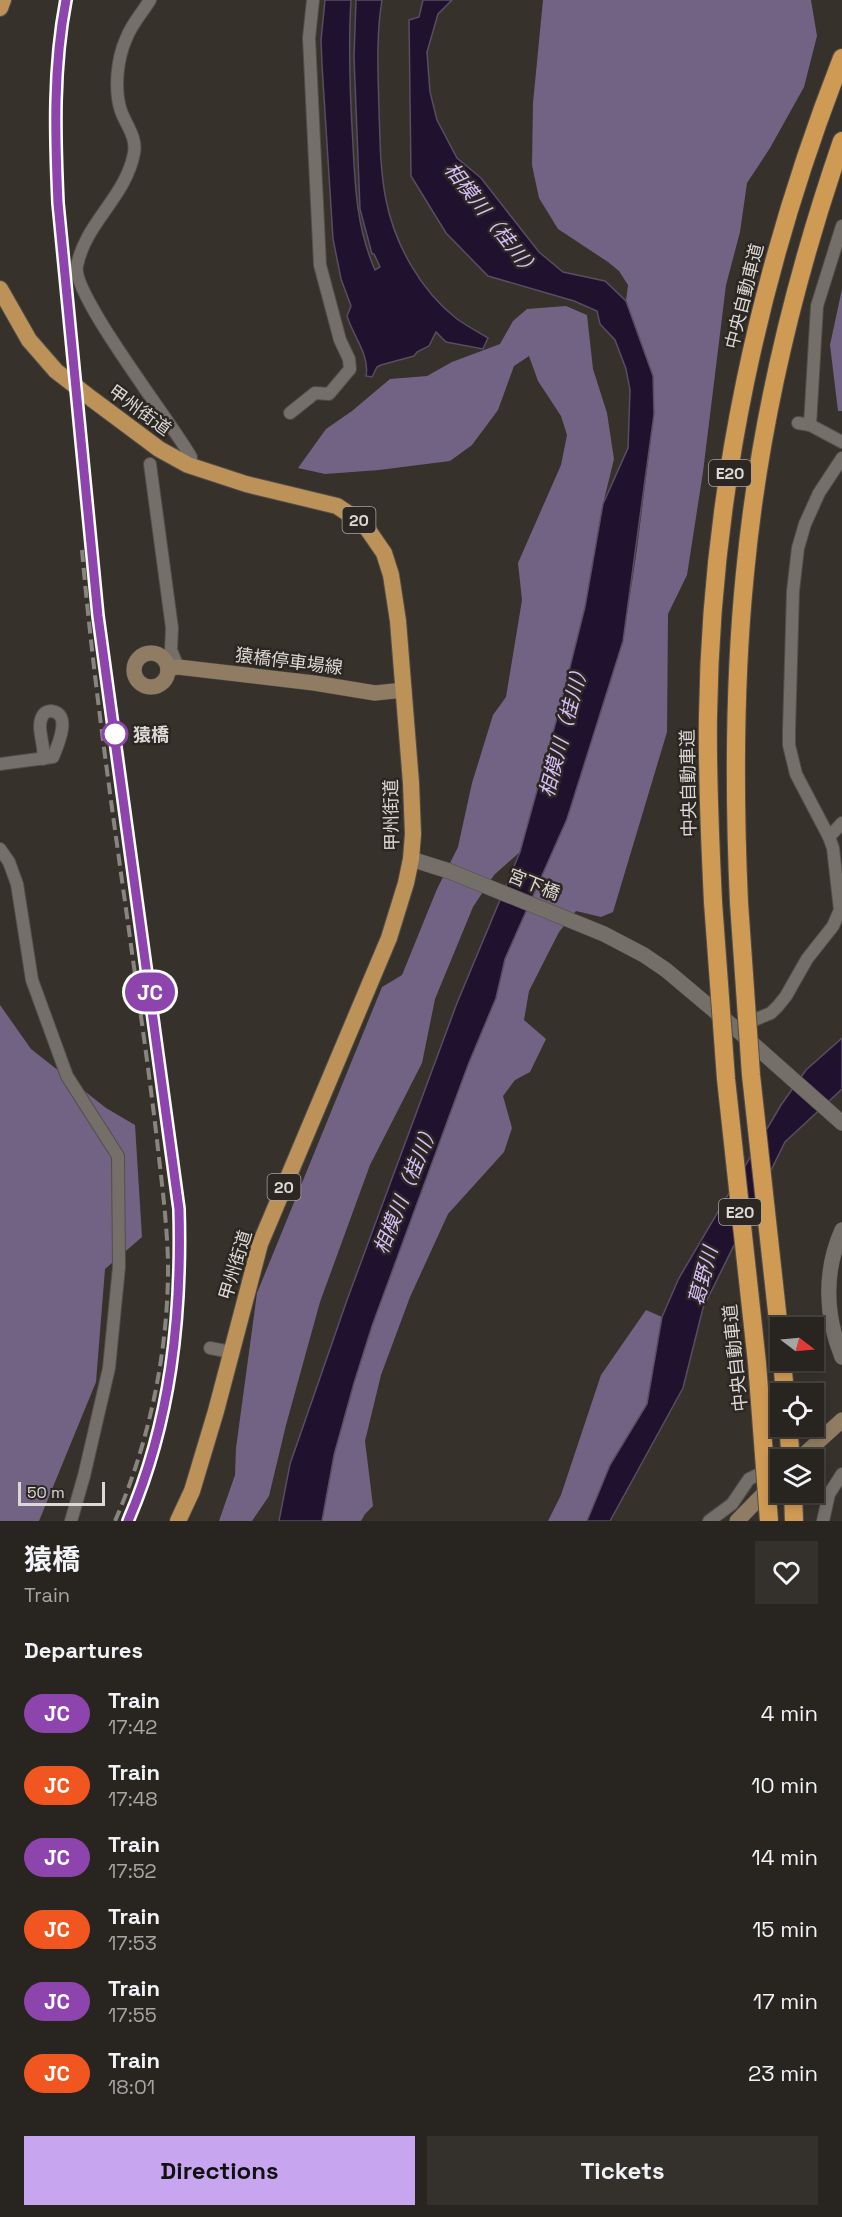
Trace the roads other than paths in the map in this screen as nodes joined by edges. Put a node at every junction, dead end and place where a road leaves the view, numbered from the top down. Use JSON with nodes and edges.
{"nodes":[{"id":1,"x":3,"y":0,"type":"edge"},
{"id":2,"x":150,"y":0,"type":"edge"},
{"id":3,"x":314,"y":0,"type":"edge"},
{"id":4,"x":0,"y":8,"type":"edge"},
{"id":5,"x":842,"y":58,"type":"edge"},
{"id":6,"x":842,"y":141,"type":"edge"},
{"id":7,"x":842,"y":226,"type":"edge"},
{"id":8,"x":0,"y":289,"type":"edge"},
{"id":9,"x":290,"y":413,"type":"dead end"},
{"id":10,"x":842,"y":442,"type":"edge"},
{"id":11,"x":842,"y":458,"type":"edge"},
{"id":12,"x":150,"y":464,"type":"dead end"},
{"id":13,"x":188,"y":465,"type":"junction"},
{"id":14,"x":173,"y":668,"type":"joint"},
{"id":15,"x":404,"y":690,"type":"junction"},
{"id":16,"x":43,"y":759,"type":"dead end"},
{"id":17,"x":0,"y":764,"type":"edge"},
{"id":18,"x":842,"y":823,"type":"edge"},
{"id":19,"x":829,"y":837,"type":"junction"},
{"id":20,"x":0,"y":849,"type":"edge"},
{"id":21,"x":411,"y":860,"type":"junction"},
{"id":22,"x":735,"y":1028,"type":"junction"},
{"id":23,"x":842,"y":1123,"type":"edge"},
{"id":24,"x":842,"y":1230,"type":"edge"},
{"id":25,"x":778,"y":1317,"type":"edge"},
{"id":26,"x":210,"y":1348,"type":"dead end"},
{"id":27,"x":231,"y":1352,"type":"junction"},
{"id":28,"x":842,"y":1357,"type":"edge"},
{"id":29,"x":842,"y":1420,"type":"edge"},
{"id":30,"x":809,"y":1449,"type":"edge"},
{"id":31,"x":770,"y":1469,"type":"edge"},
{"id":32,"x":842,"y":1474,"type":"edge"},
{"id":33,"x":770,"y":1487,"type":"edge"},
{"id":34,"x":793,"y":1503,"type":"edge"},
{"id":35,"x":71,"y":1521,"type":"edge"},
{"id":36,"x":178,"y":1521,"type":"edge"},
{"id":37,"x":709,"y":1521,"type":"edge"},
{"id":38,"x":736,"y":1521,"type":"edge"},
{"id":39,"x":770,"y":1521,"type":"edge"},
{"id":40,"x":794,"y":1521,"type":"edge"},
{"id":41,"x":823,"y":1521,"type":"edge"}],
"edges":[{"from":1,"to":4,"type":"highway"},
{"from":2,"to":13,"type":"street"},
{"from":3,"to":9,"type":"street"},
{"from":5,"to":39,"type":"highway","name":"中央自動車道","number":"E20","bridge":true},
{"from":6,"to":25,"type":"highway","number":"E20","bridge":true},
{"from":7,"to":10,"type":"street"},
{"from":8,"to":13,"type":"highway","name":"甲州街道","number":"20","bridge":true},
{"from":11,"to":19,"type":"street"},
{"from":12,"to":14,"type":"street"},
{"from":13,"to":15,"type":"highway","name":"甲州街道","number":"20"},
{"from":14,"to":15,"type":"main road","name":"猿橋停車場線"},
{"from":15,"to":21,"type":"highway","name":"甲州街道","number":"20"},
{"from":16,"to":17,"type":"street"},
{"from":18,"to":19,"type":"street"},
{"from":19,"to":22,"type":"street"},
{"from":20,"to":35,"type":"street"},
{"from":21,"to":22,"type":"street","name":"宮下橋"},
{"from":21,"to":27,"type":"highway","name":"甲州街道","number":"20"},
{"from":22,"to":23,"type":"street","name":"宮下橋"},
{"from":24,"to":28,"type":"street"},
{"from":26,"to":27,"type":"street"},
{"from":27,"to":36,"type":"highway","name":"甲州街道","number":"20"},
{"from":29,"to":30,"type":"main road"},
{"from":31,"to":37,"type":"street"},
{"from":32,"to":41,"type":"street"},
{"from":33,"to":38,"type":"main road"},
{"from":34,"to":40,"type":"highway"}]}
